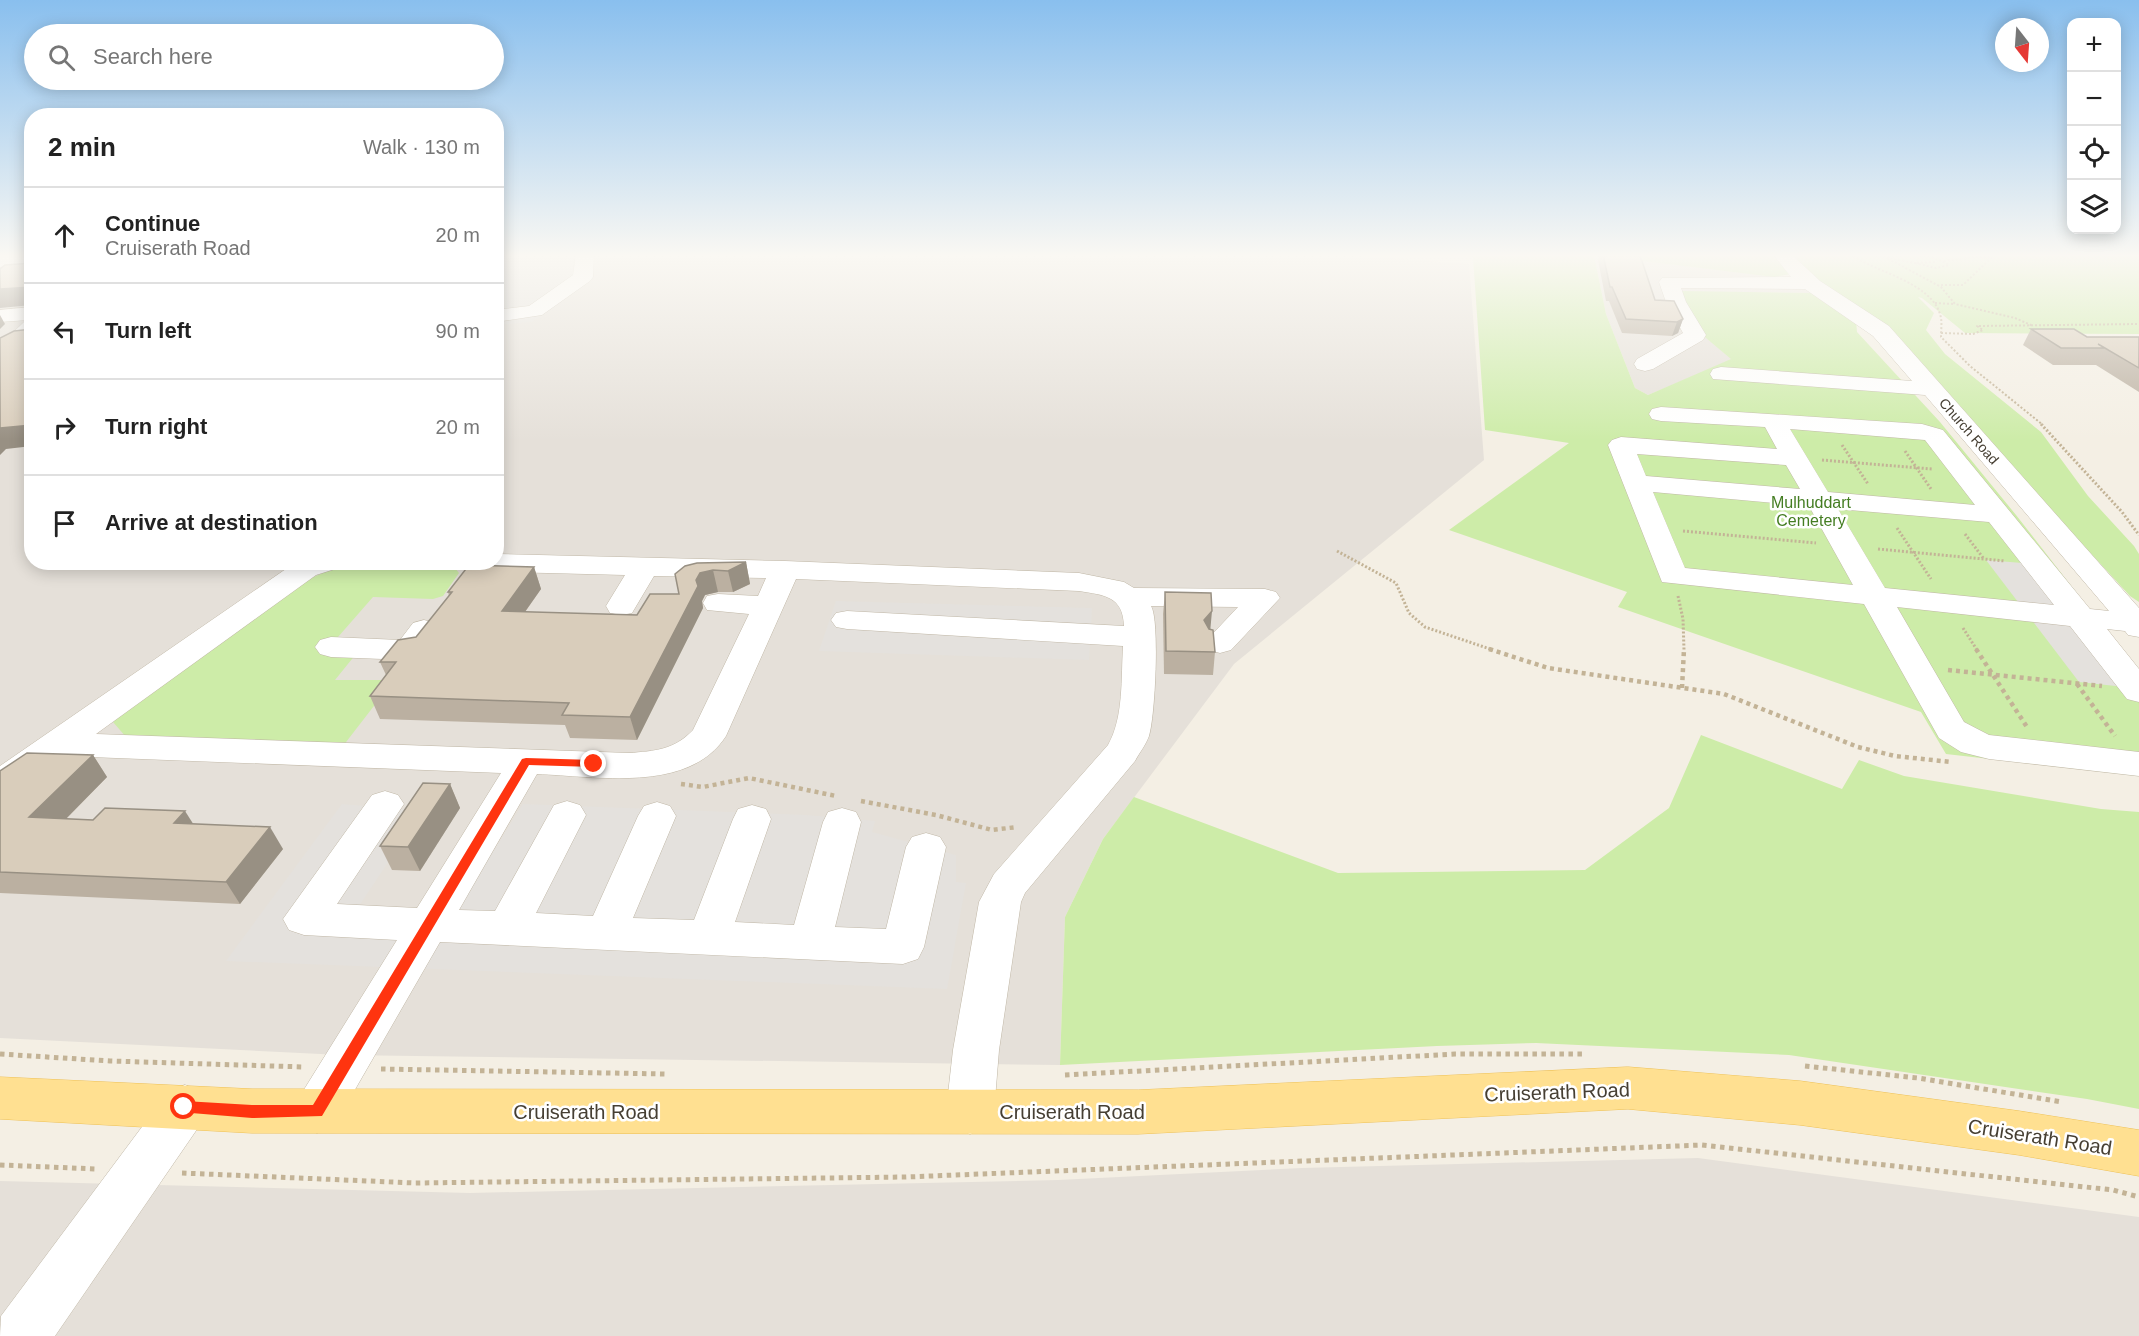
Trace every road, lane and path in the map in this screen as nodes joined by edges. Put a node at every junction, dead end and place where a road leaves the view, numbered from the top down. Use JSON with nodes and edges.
{"nodes":[{"id":1,"x":1684,"y":316,"type":"edge"},
{"id":2,"x":1859,"y":316,"type":"edge"},
{"id":3,"x":1940,"y":316,"type":"edge"},
{"id":4,"x":2008,"y":316,"type":"edge"},
{"id":5,"x":2139,"y":324,"type":"edge"},
{"id":6,"x":2033,"y":326,"type":"junction"},
{"id":7,"x":24,"y":333,"type":"edge"},
{"id":8,"x":1941,"y":333,"type":"junction"},
{"id":9,"x":9,"y":349,"type":"edge"},
{"id":10,"x":1645,"y":364,"type":"dead end"},
{"id":11,"x":1721,"y":374,"type":"dead end"},
{"id":12,"x":1932,"y":389,"type":"junction"},
{"id":13,"x":1661,"y":414,"type":"dead end"},
{"id":14,"x":1773,"y":420,"type":"junction"},
{"id":15,"x":1794,"y":458,"type":"junction"},
{"id":16,"x":1965,"y":472,"type":"junction"},
{"id":17,"x":1636,"y":483,"type":"junction"},
{"id":18,"x":1817,"y":498,"type":"junction"},
{"id":19,"x":2000,"y":514,"type":"junction"},
{"id":20,"x":1654,"y":529,"type":"junction"},
{"id":21,"x":2139,"y":535,"type":"edge"},
{"id":22,"x":1836,"y":545,"type":"junction"},
{"id":23,"x":1337,"y":551,"type":"dead end"},
{"id":24,"x":504,"y":564,"type":"edge"},
{"id":25,"x":2038,"y":564,"type":"junction"},
{"id":26,"x":644,"y":567,"type":"junction"},
{"id":27,"x":305,"y":570,"type":"edge"},
{"id":28,"x":470,"y":570,"type":"edge"},
{"id":29,"x":785,"y":570,"type":"junction"},
{"id":30,"x":1672,"y":576,"type":"junction"},
{"id":31,"x":456,"y":586,"type":"edge"},
{"id":32,"x":1875,"y":596,"type":"junction"},
{"id":33,"x":718,"y":603,"type":"dead end"},
{"id":34,"x":621,"y":606,"type":"dead end"},
{"id":35,"x":768,"y":606,"type":"junction"},
{"id":36,"x":1134,"y":617,"type":"junction"},
{"id":37,"x":2079,"y":617,"type":"junction"},
{"id":38,"x":847,"y":620,"type":"dead end"},
{"id":39,"x":2137,"y":626,"type":"edge"},
{"id":40,"x":1220,"y":643,"type":"dead end"},
{"id":41,"x":331,"y":647,"type":"dead end"},
{"id":42,"x":1916,"y":667,"type":"junction"},
{"id":43,"x":2076,"y":684,"type":"junction"},
{"id":44,"x":1682,"y":688,"type":"junction"},
{"id":45,"x":2139,"y":691,"type":"edge"},
{"id":46,"x":57,"y":744,"type":"junction"},
{"id":47,"x":526,"y":761,"type":"junction"},
{"id":48,"x":1953,"y":763,"type":"dead end"},
{"id":49,"x":2137,"y":763,"type":"edge"},
{"id":50,"x":0,"y":784,"type":"edge"},
{"id":51,"x":385,"y":804,"type":"dead end"},
{"id":52,"x":567,"y":815,"type":"dead end"},
{"id":53,"x":657,"y":816,"type":"dead end"},
{"id":54,"x":752,"y":819,"type":"dead end"},
{"id":55,"x":842,"y":822,"type":"dead end"},
{"id":56,"x":926,"y":847,"type":"dead end"},
{"id":57,"x":428,"y":925,"type":"junction"},
{"id":58,"x":507,"y":928,"type":"junction"},
{"id":59,"x":606,"y":933,"type":"junction"},
{"id":60,"x":708,"y":938,"type":"junction"},
{"id":61,"x":810,"y":942,"type":"junction"},
{"id":62,"x":0,"y":1054,"type":"edge"},
{"id":63,"x":1596,"y":1054,"type":"dead end"},
{"id":64,"x":1800,"y":1066,"type":"dead end"},
{"id":65,"x":343,"y":1068,"type":"junction"},
{"id":66,"x":671,"y":1074,"type":"dead end"},
{"id":67,"x":1056,"y":1075,"type":"dead end"},
{"id":68,"x":0,"y":1098,"type":"edge"},
{"id":69,"x":2074,"y":1105,"type":"dead end"},
{"id":70,"x":184,"y":1107,"type":"junction"},
{"id":71,"x":317,"y":1111,"type":"junction"},
{"id":72,"x":970,"y":1112,"type":"junction"},
{"id":73,"x":2139,"y":1153,"type":"edge"},
{"id":74,"x":0,"y":1164,"type":"edge"},
{"id":75,"x":139,"y":1171,"type":"junction"},
{"id":76,"x":2139,"y":1197,"type":"edge"},
{"id":77,"x":21,"y":1336,"type":"edge"}],
"edges":[{"from":1,"to":10,"type":"street"},
{"from":2,"to":12,"type":"street","name":"Church Road"},
{"from":3,"to":8,"type":"path"},
{"from":4,"to":6,"type":"path"},
{"from":5,"to":6,"type":"path"},
{"from":6,"to":8,"type":"path"},
{"from":7,"to":9,"type":"street"},
{"from":8,"to":21,"type":"path"},
{"from":11,"to":12,"type":"street"},
{"from":12,"to":39,"type":"street","name":"Church Road"},
{"from":13,"to":14,"type":"street"},
{"from":14,"to":15,"type":"street"},
{"from":14,"to":16,"type":"street"},
{"from":15,"to":16,"type":"path"},
{"from":15,"to":17,"type":"street"},
{"from":15,"to":18,"type":"street"},
{"from":16,"to":19,"type":"street"},
{"from":17,"to":18,"type":"street"},
{"from":17,"to":20,"type":"street"},
{"from":18,"to":19,"type":"street"},
{"from":18,"to":22,"type":"street"},
{"from":19,"to":25,"type":"street"},
{"from":20,"to":22,"type":"path"},
{"from":20,"to":30,"type":"street"},
{"from":22,"to":25,"type":"path"},
{"from":22,"to":32,"type":"street"},
{"from":23,"to":44,"type":"path"},
{"from":24,"to":26,"type":"street"},
{"from":25,"to":37,"type":"street"},
{"from":26,"to":29,"type":"street"},
{"from":26,"to":34,"type":"street"},
{"from":27,"to":46,"type":"street"},
{"from":28,"to":31,"type":"street"},
{"from":29,"to":35,"type":"street"},
{"from":29,"to":36,"type":"street"},
{"from":30,"to":32,"type":"street"},
{"from":30,"to":44,"type":"path"},
{"from":31,"to":41,"type":"street"},
{"from":32,"to":37,"type":"street"},
{"from":32,"to":42,"type":"street"},
{"from":33,"to":35,"type":"street"},
{"from":35,"to":47,"type":"street"},
{"from":36,"to":38,"type":"street"},
{"from":36,"to":40,"type":"street"},
{"from":36,"to":72,"type":"street"},
{"from":37,"to":39,"type":"street"},
{"from":37,"to":45,"type":"street"},
{"from":42,"to":43,"type":"path"},
{"from":42,"to":49,"type":"street"},
{"from":43,"to":45,"type":"path"},
{"from":43,"to":49,"type":"path"},
{"from":44,"to":48,"type":"path"},
{"from":46,"to":47,"type":"street"},
{"from":46,"to":50,"type":"street"},
{"from":47,"to":57,"type":"street"},
{"from":51,"to":57,"type":"street"},
{"from":52,"to":58,"type":"street"},
{"from":53,"to":59,"type":"street"},
{"from":54,"to":60,"type":"street"},
{"from":55,"to":61,"type":"street"},
{"from":56,"to":61,"type":"street"},
{"from":57,"to":58,"type":"street"},
{"from":57,"to":65,"type":"street"},
{"from":58,"to":59,"type":"street"},
{"from":59,"to":60,"type":"street"},
{"from":60,"to":61,"type":"street"},
{"from":62,"to":65,"type":"path"},
{"from":63,"to":67,"type":"path"},
{"from":64,"to":69,"type":"path"},
{"from":65,"to":66,"type":"path"},
{"from":65,"to":71,"type":"street"},
{"from":68,"to":70,"type":"main road","name":"Cruiserath Road"},
{"from":70,"to":71,"type":"main road","name":"Cruiserath Road"},
{"from":70,"to":75,"type":"street"},
{"from":71,"to":72,"type":"main road","name":"Cruiserath Road"},
{"from":72,"to":73,"type":"main road","name":"Cruiserath Road"},
{"from":74,"to":75,"type":"path"},
{"from":75,"to":76,"type":"path"},
{"from":75,"to":77,"type":"street"}]}
